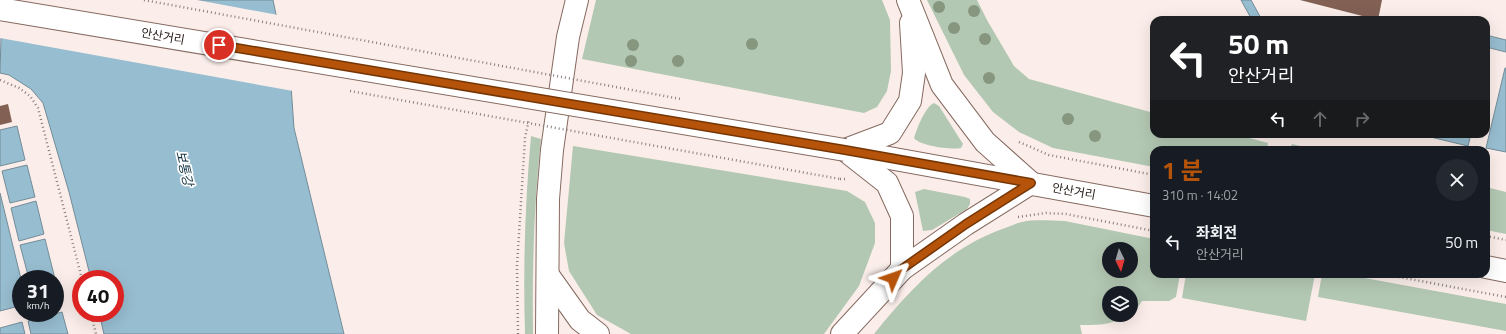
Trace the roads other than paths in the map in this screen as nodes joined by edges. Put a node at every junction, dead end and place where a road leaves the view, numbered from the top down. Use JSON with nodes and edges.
{"nodes":[{"id":1,"x":577,"y":0,"type":"edge"},
{"id":2,"x":909,"y":3,"type":"edge"},
{"id":3,"x":0,"y":9,"type":"edge"},
{"id":4,"x":845,"y":150,"type":"junction"},
{"id":5,"x":1031,"y":183,"type":"junction"},
{"id":6,"x":1150,"y":205,"type":"edge"},
{"id":7,"x":1490,"y":268,"type":"edge"},
{"id":8,"x":902,"y":269,"type":"junction"},
{"id":9,"x":1506,"y":271,"type":"edge"},
{"id":10,"x":548,"y":275,"type":"junction"},
{"id":11,"x":547,"y":334,"type":"edge"},
{"id":12,"x":598,"y":334,"type":"edge"},
{"id":13,"x":842,"y":334,"type":"edge"}],
"edges":[{"from":1,"to":10,"type":"street"},
{"from":2,"to":4,"type":"street"},
{"from":2,"to":5,"type":"street"},
{"from":3,"to":4,"type":"street","name":"안산거리","bridge":true},
{"from":4,"to":5,"type":"street","name":"안산거리"},
{"from":4,"to":8,"type":"street"},
{"from":5,"to":6,"type":"street","name":"안산거리"},
{"from":5,"to":8,"type":"street"},
{"from":7,"to":9,"type":"street"},
{"from":8,"to":13,"type":"street"},
{"from":10,"to":11,"type":"street"},
{"from":10,"to":12,"type":"street"}]}
